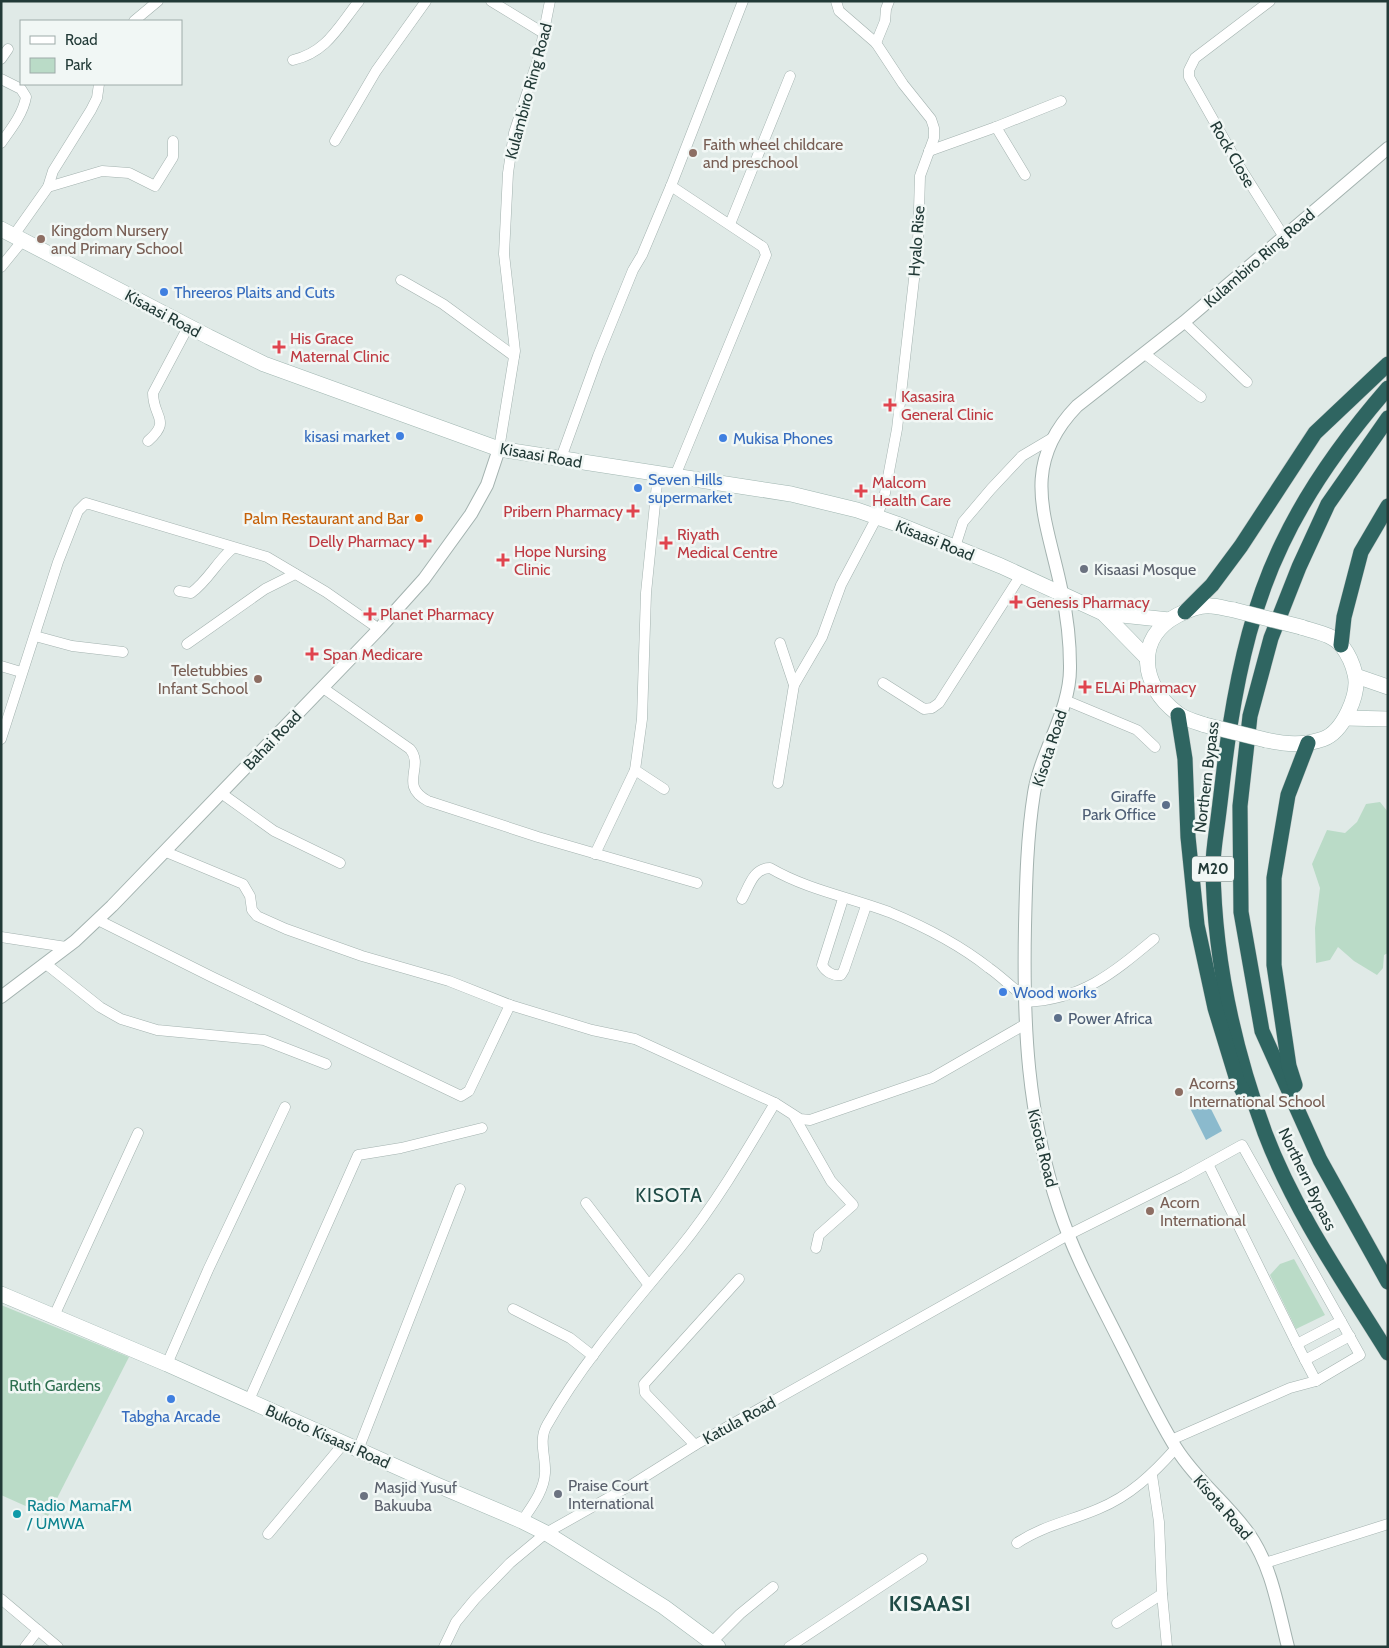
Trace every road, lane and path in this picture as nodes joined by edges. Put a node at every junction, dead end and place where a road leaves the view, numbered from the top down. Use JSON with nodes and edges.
{"nodes":[{"id":1,"x":158,"y":1,"type":"edge"},
{"id":2,"x":358,"y":1,"type":"edge"},
{"id":3,"x":426,"y":1,"type":"edge"},
{"id":4,"x":492,"y":1,"type":"edge"},
{"id":5,"x":550,"y":1,"type":"edge"},
{"id":6,"x":743,"y":1,"type":"edge"},
{"id":7,"x":836,"y":1,"type":"edge"},
{"id":8,"x":889,"y":1,"type":"edge"},
{"id":9,"x":1270,"y":1,"type":"edge"},
{"id":10,"x":135,"y":20,"type":"edge"},
{"id":11,"x":544,"y":34,"type":"junction"},
{"id":12,"x":876,"y":43,"type":"junction"},
{"id":13,"x":8,"y":49,"type":"dead end"},
{"id":14,"x":1,"y":59,"type":"edge"},
{"id":15,"x":293,"y":60,"type":"dead end"},
{"id":16,"x":790,"y":76,"type":"dead end"},
{"id":17,"x":1,"y":79,"type":"edge"},
{"id":18,"x":99,"y":85,"type":"edge"},
{"id":19,"x":1061,"y":101,"type":"dead end"},
{"id":20,"x":996,"y":127,"type":"junction"},
{"id":21,"x":173,"y":141,"type":"dead end"},
{"id":22,"x":335,"y":141,"type":"dead end"},
{"id":23,"x":1,"y":143,"type":"edge"},
{"id":24,"x":1387,"y":150,"type":"edge"},
{"id":25,"x":929,"y":151,"type":"junction"},
{"id":26,"x":1024,"y":175,"type":"dead end"},
{"id":27,"x":671,"y":186,"type":"junction"},
{"id":28,"x":48,"y":187,"type":"junction"},
{"id":29,"x":730,"y":224,"type":"junction"},
{"id":30,"x":13,"y":235,"type":"edge"},
{"id":31,"x":1284,"y":237,"type":"junction"},
{"id":32,"x":1,"y":268,"type":"edge"},
{"id":33,"x":401,"y":280,"type":"dead end"},
{"id":34,"x":1184,"y":322,"type":"junction"},
{"id":35,"x":188,"y":326,"type":"junction"},
{"id":36,"x":1144,"y":354,"type":"junction"},
{"id":37,"x":514,"y":356,"type":"junction"},
{"id":38,"x":1388,"y":364,"type":"edge"},
{"id":39,"x":1247,"y":382,"type":"dead end"},
{"id":40,"x":1388,"y":388,"type":"edge"},
{"id":41,"x":1200,"y":397,"type":"dead end"},
{"id":42,"x":1388,"y":418,"type":"edge"},
{"id":43,"x":1054,"y":437,"type":"junction"},
{"id":44,"x":148,"y":441,"type":"dead end"},
{"id":45,"x":499,"y":449,"type":"junction"},
{"id":46,"x":561,"y":458,"type":"junction"},
{"id":47,"x":658,"y":474,"type":"junction"},
{"id":48,"x":676,"y":476,"type":"junction"},
{"id":49,"x":1388,"y":506,"type":"edge"},
{"id":50,"x":877,"y":517,"type":"junction"},
{"id":51,"x":955,"y":547,"type":"junction"},
{"id":52,"x":233,"y":548,"type":"junction"},
{"id":53,"x":295,"y":574,"type":"junction"},
{"id":54,"x":1020,"y":576,"type":"junction"},
{"id":55,"x":179,"y":591,"type":"dead end"},
{"id":56,"x":1063,"y":594,"type":"junction"},
{"id":57,"x":1185,"y":612,"type":"junction"},
{"id":58,"x":1103,"y":613,"type":"junction"},
{"id":59,"x":1169,"y":620,"type":"junction"},
{"id":60,"x":379,"y":629,"type":"junction"},
{"id":61,"x":35,"y":636,"type":"junction"},
{"id":62,"x":780,"y":643,"type":"dead end"},
{"id":63,"x":187,"y":644,"type":"dead end"},
{"id":64,"x":1341,"y":645,"type":"junction"},
{"id":65,"x":123,"y":652,"type":"dead end"},
{"id":66,"x":1147,"y":658,"type":"junction"},
{"id":67,"x":1,"y":666,"type":"edge"},
{"id":68,"x":21,"y":672,"type":"junction"},
{"id":69,"x":1356,"y":676,"type":"junction"},
{"id":70,"x":884,"y":682,"type":"dead end"},
{"id":71,"x":794,"y":685,"type":"junction"},
{"id":72,"x":1388,"y":687,"type":"edge"},
{"id":73,"x":323,"y":688,"type":"junction"},
{"id":74,"x":1065,"y":700,"type":"junction"},
{"id":75,"x":1178,"y":714,"type":"junction"},
{"id":76,"x":1346,"y":718,"type":"junction"},
{"id":77,"x":1388,"y":720,"type":"edge"},
{"id":78,"x":1,"y":739,"type":"edge"},
{"id":79,"x":1308,"y":743,"type":"junction"},
{"id":80,"x":1156,"y":747,"type":"dead end"},
{"id":81,"x":634,"y":770,"type":"junction"},
{"id":82,"x":778,"y":783,"type":"dead end"},
{"id":83,"x":664,"y":788,"type":"dead end"},
{"id":84,"x":221,"y":793,"type":"junction"},
{"id":85,"x":166,"y":852,"type":"junction"},
{"id":86,"x":595,"y":854,"type":"junction"},
{"id":87,"x":340,"y":863,"type":"dead end"},
{"id":88,"x":697,"y":883,"type":"dead end"},
{"id":89,"x":742,"y":899,"type":"dead end"},
{"id":90,"x":843,"y":899,"type":"junction"},
{"id":91,"x":866,"y":906,"type":"junction"},
{"id":92,"x":98,"y":920,"type":"junction"},
{"id":93,"x":1,"y":937,"type":"edge"},
{"id":94,"x":1154,"y":939,"type":"dead end"},
{"id":95,"x":66,"y":947,"type":"junction"},
{"id":96,"x":46,"y":964,"type":"junction"},
{"id":97,"x":1,"y":997,"type":"edge"},
{"id":98,"x":1025,"y":1000,"type":"junction"},
{"id":99,"x":510,"y":1005,"type":"junction"},
{"id":100,"x":1024,"y":1025,"type":"junction"},
{"id":101,"x":326,"y":1064,"type":"dead end"},
{"id":102,"x":774,"y":1103,"type":"junction"},
{"id":103,"x":285,"y":1107,"type":"dead end"},
{"id":104,"x":794,"y":1116,"type":"junction"},
{"id":105,"x":482,"y":1128,"type":"dead end"},
{"id":106,"x":138,"y":1133,"type":"dead end"},
{"id":107,"x":1265,"y":1134,"type":"junction"},
{"id":108,"x":1320,"y":1160,"type":"junction"},
{"id":109,"x":1208,"y":1164,"type":"junction"},
{"id":110,"x":460,"y":1189,"type":"dead end"},
{"id":111,"x":586,"y":1203,"type":"dead end"},
{"id":112,"x":1068,"y":1235,"type":"junction"},
{"id":113,"x":816,"y":1248,"type":"dead end"},
{"id":114,"x":739,"y":1279,"type":"dead end"},
{"id":115,"x":1388,"y":1282,"type":"edge"},
{"id":116,"x":648,"y":1284,"type":"junction"},
{"id":117,"x":1,"y":1294,"type":"edge"},
{"id":118,"x":513,"y":1309,"type":"dead end"},
{"id":119,"x":54,"y":1316,"type":"junction"},
{"id":120,"x":1341,"y":1321,"type":"junction"},
{"id":121,"x":1350,"y":1336,"type":"junction"},
{"id":122,"x":1297,"y":1344,"type":"junction"},
{"id":123,"x":1388,"y":1353,"type":"edge"},
{"id":124,"x":593,"y":1356,"type":"junction"},
{"id":125,"x":1305,"y":1360,"type":"junction"},
{"id":126,"x":167,"y":1364,"type":"junction"},
{"id":127,"x":1316,"y":1381,"type":"junction"},
{"id":128,"x":249,"y":1400,"type":"junction"},
{"id":129,"x":1174,"y":1444,"type":"junction"},
{"id":130,"x":695,"y":1445,"type":"junction"},
{"id":131,"x":351,"y":1446,"type":"junction"},
{"id":132,"x":1152,"y":1475,"type":"junction"},
{"id":133,"x":522,"y":1521,"type":"junction"},
{"id":134,"x":1388,"y":1524,"type":"edge"},
{"id":135,"x":546,"y":1533,"type":"junction"},
{"id":136,"x":268,"y":1534,"type":"dead end"},
{"id":137,"x":1017,"y":1543,"type":"dead end"},
{"id":138,"x":922,"y":1559,"type":"dead end"},
{"id":139,"x":1265,"y":1563,"type":"junction"},
{"id":140,"x":773,"y":1587,"type":"dead end"},
{"id":141,"x":1162,"y":1594,"type":"junction"},
{"id":142,"x":1,"y":1599,"type":"edge"},
{"id":143,"x":1117,"y":1623,"type":"dead end"},
{"id":144,"x":38,"y":1630,"type":"junction"},
{"id":145,"x":715,"y":1644,"type":"edge"},
{"id":146,"x":25,"y":1647,"type":"edge"},
{"id":147,"x":58,"y":1647,"type":"edge"},
{"id":148,"x":444,"y":1647,"type":"edge"},
{"id":149,"x":789,"y":1647,"type":"edge"},
{"id":150,"x":1166,"y":1647,"type":"edge"},
{"id":151,"x":1288,"y":1647,"type":"edge"}],
"edges":[{"from":1,"to":10,"type":"street"},
{"from":2,"to":15,"type":"street"},
{"from":3,"to":22,"type":"street"},
{"from":4,"to":11,"type":"street"},
{"from":5,"to":11,"type":"street","name":"Kulambiro Ring Road"},
{"from":6,"to":27,"type":"street"},
{"from":7,"to":12,"type":"street","name":"Hyalo Rise"},
{"from":8,"to":12,"type":"street"},
{"from":9,"to":31,"type":"street","name":"Rock Close"},
{"from":11,"to":37,"type":"street","name":"Kulambiro Ring Road"},
{"from":12,"to":25,"type":"street","name":"Hyalo Rise"},
{"from":13,"to":14,"type":"street"},
{"from":16,"to":29,"type":"street"},
{"from":17,"to":23,"type":"street"},
{"from":18,"to":28,"type":"street"},
{"from":19,"to":20,"type":"street"},
{"from":20,"to":25,"type":"street"},
{"from":20,"to":26,"type":"street"},
{"from":21,"to":28,"type":"street"},
{"from":24,"to":31,"type":"street","name":"Kulambiro Ring Road"},
{"from":25,"to":50,"type":"street","name":"Hyalo Rise"},
{"from":27,"to":29,"type":"street"},
{"from":27,"to":46,"type":"street"},
{"from":28,"to":30,"type":"street"},
{"from":29,"to":48,"type":"street"},
{"from":30,"to":32,"type":"street"},
{"from":30,"to":35,"type":"main road","name":"Kisaasi Road"},
{"from":31,"to":34,"type":"street","name":"Kulambiro Ring Road"},
{"from":33,"to":37,"type":"street"},
{"from":34,"to":36,"type":"street","name":"Kulambiro Ring Road"},
{"from":34,"to":39,"type":"street"},
{"from":35,"to":44,"type":"street"},
{"from":35,"to":45,"type":"main road","name":"Kisaasi Road"},
{"from":36,"to":41,"type":"street"},
{"from":36,"to":43,"type":"street","name":"Kulambiro Ring Road"},
{"from":37,"to":45,"type":"street","name":"Kulambiro Ring Road"},
{"from":38,"to":57,"type":"highway"},
{"from":40,"to":107,"type":"highway","name":"Northern Bypass","number":"M20"},
{"from":42,"to":108,"type":"highway","name":"Northern Bypass","number":"M20"},
{"from":43,"to":51,"type":"street"},
{"from":43,"to":56,"type":"street","name":"Kisota Road"},
{"from":45,"to":46,"type":"main road","name":"Kisaasi Road"},
{"from":45,"to":60,"type":"street","name":"Bahai Road"},
{"from":46,"to":47,"type":"main road","name":"Kisaasi Road"},
{"from":47,"to":48,"type":"main road","name":"Kisaasi Road"},
{"from":47,"to":81,"type":"street"},
{"from":48,"to":50,"type":"main road","name":"Kisaasi Road"},
{"from":49,"to":64,"type":"highway"},
{"from":50,"to":51,"type":"main road","name":"Kisaasi Road"},
{"from":50,"to":71,"type":"street","name":"Hyalo Rise"},
{"from":51,"to":54,"type":"main road","name":"Kisaasi Road"},
{"from":52,"to":53,"type":"street"},
{"from":52,"to":55,"type":"street"},
{"from":52,"to":61,"type":"street"},
{"from":53,"to":60,"type":"street"},
{"from":53,"to":63,"type":"street"},
{"from":54,"to":56,"type":"main road","name":"Kisaasi Road"},
{"from":54,"to":70,"type":"street"},
{"from":56,"to":58,"type":"main road","name":"Kisaasi Road"},
{"from":56,"to":74,"type":"street","name":"Kisota Road"},
{"from":57,"to":59,"type":"main road"},
{"from":57,"to":64,"type":"main road","bridge":true},
{"from":58,"to":59,"type":"main road"},
{"from":58,"to":66,"type":"main road"},
{"from":59,"to":66,"type":"main road"},
{"from":60,"to":73,"type":"street","name":"Bahai Road"},
{"from":61,"to":65,"type":"street"},
{"from":61,"to":68,"type":"street"},
{"from":62,"to":71,"type":"street"},
{"from":64,"to":69,"type":"main road"},
{"from":66,"to":75,"type":"main road"},
{"from":67,"to":68,"type":"street"},
{"from":68,"to":78,"type":"street"},
{"from":69,"to":72,"type":"main road"},
{"from":69,"to":76,"type":"main road"},
{"from":71,"to":82,"type":"street"},
{"from":73,"to":84,"type":"street","name":"Bahai Road"},
{"from":73,"to":86,"type":"street"},
{"from":74,"to":80,"type":"street"},
{"from":74,"to":98,"type":"street","name":"Kisota Road"},
{"from":75,"to":79,"type":"main road","bridge":true},
{"from":75,"to":107,"type":"highway"},
{"from":76,"to":77,"type":"main road"},
{"from":76,"to":79,"type":"main road"},
{"from":79,"to":108,"type":"highway"},
{"from":81,"to":83,"type":"street"},
{"from":81,"to":86,"type":"street"},
{"from":84,"to":85,"type":"street","name":"Bahai Road"},
{"from":84,"to":87,"type":"street"},
{"from":85,"to":92,"type":"street","name":"Bahai Road"},
{"from":85,"to":99,"type":"street"},
{"from":86,"to":88,"type":"street"},
{"from":89,"to":90,"type":"street"},
{"from":90,"to":91,"type":"street"},
{"from":90,"to":91,"type":"street"},
{"from":91,"to":98,"type":"street"},
{"from":92,"to":95,"type":"street","name":"Bahai Road"},
{"from":92,"to":99,"type":"street"},
{"from":93,"to":95,"type":"street"},
{"from":94,"to":98,"type":"street"},
{"from":95,"to":96,"type":"street","name":"Bahai Road"},
{"from":96,"to":97,"type":"street","name":"Bahai Road"},
{"from":96,"to":101,"type":"street"},
{"from":98,"to":100,"type":"street","name":"Kisota Road"},
{"from":99,"to":102,"type":"street"},
{"from":100,"to":104,"type":"street"},
{"from":100,"to":112,"type":"street","name":"Kisota Road"},
{"from":102,"to":104,"type":"street"},
{"from":102,"to":116,"type":"street"},
{"from":103,"to":126,"type":"street"},
{"from":104,"to":113,"type":"street"},
{"from":105,"to":128,"type":"street"},
{"from":106,"to":119,"type":"street"},
{"from":107,"to":123,"type":"highway","name":"Northern Bypass","number":"M20"},
{"from":108,"to":115,"type":"highway","name":"Northern Bypass","number":"M20"},
{"from":109,"to":112,"type":"street","name":"Katula Road"},
{"from":109,"to":120,"type":"street","name":"Katula Road"},
{"from":109,"to":122,"type":"street"},
{"from":110,"to":131,"type":"street"},
{"from":111,"to":116,"type":"street"},
{"from":112,"to":129,"type":"street","name":"Kisota Road"},
{"from":112,"to":130,"type":"street","name":"Katula Road"},
{"from":114,"to":130,"type":"street"},
{"from":116,"to":124,"type":"street"},
{"from":117,"to":119,"type":"main road","name":"Bukoto Kisaasi Road"},
{"from":118,"to":124,"type":"street"},
{"from":119,"to":126,"type":"main road","name":"Bukoto Kisaasi Road"},
{"from":120,"to":121,"type":"street"},
{"from":120,"to":122,"type":"street"},
{"from":121,"to":125,"type":"street"},
{"from":121,"to":127,"type":"street"},
{"from":122,"to":125,"type":"street"},
{"from":124,"to":133,"type":"street"},
{"from":125,"to":127,"type":"street"},
{"from":126,"to":128,"type":"main road","name":"Bukoto Kisaasi Road"},
{"from":127,"to":129,"type":"street"},
{"from":128,"to":131,"type":"main road","name":"Bukoto Kisaasi Road"},
{"from":129,"to":132,"type":"street"},
{"from":129,"to":139,"type":"street","name":"Kisota Road"},
{"from":130,"to":135,"type":"street","name":"Katula Road"},
{"from":131,"to":133,"type":"main road","name":"Bukoto Kisaasi Road"},
{"from":131,"to":136,"type":"street"},
{"from":132,"to":137,"type":"street"},
{"from":132,"to":141,"type":"street"},
{"from":133,"to":135,"type":"main road","name":"Bukoto Kisaasi Road"},
{"from":134,"to":139,"type":"street"},
{"from":135,"to":145,"type":"main road","name":"Bukoto Kisaasi Road"},
{"from":135,"to":148,"type":"street","name":"Katula Road"},
{"from":138,"to":149,"type":"street"},
{"from":139,"to":151,"type":"street","name":"Kisota Road"},
{"from":140,"to":145,"type":"street"},
{"from":141,"to":143,"type":"street"},
{"from":141,"to":150,"type":"street"},
{"from":142,"to":144,"type":"street"},
{"from":144,"to":146,"type":"street"},
{"from":144,"to":147,"type":"street"}]}
